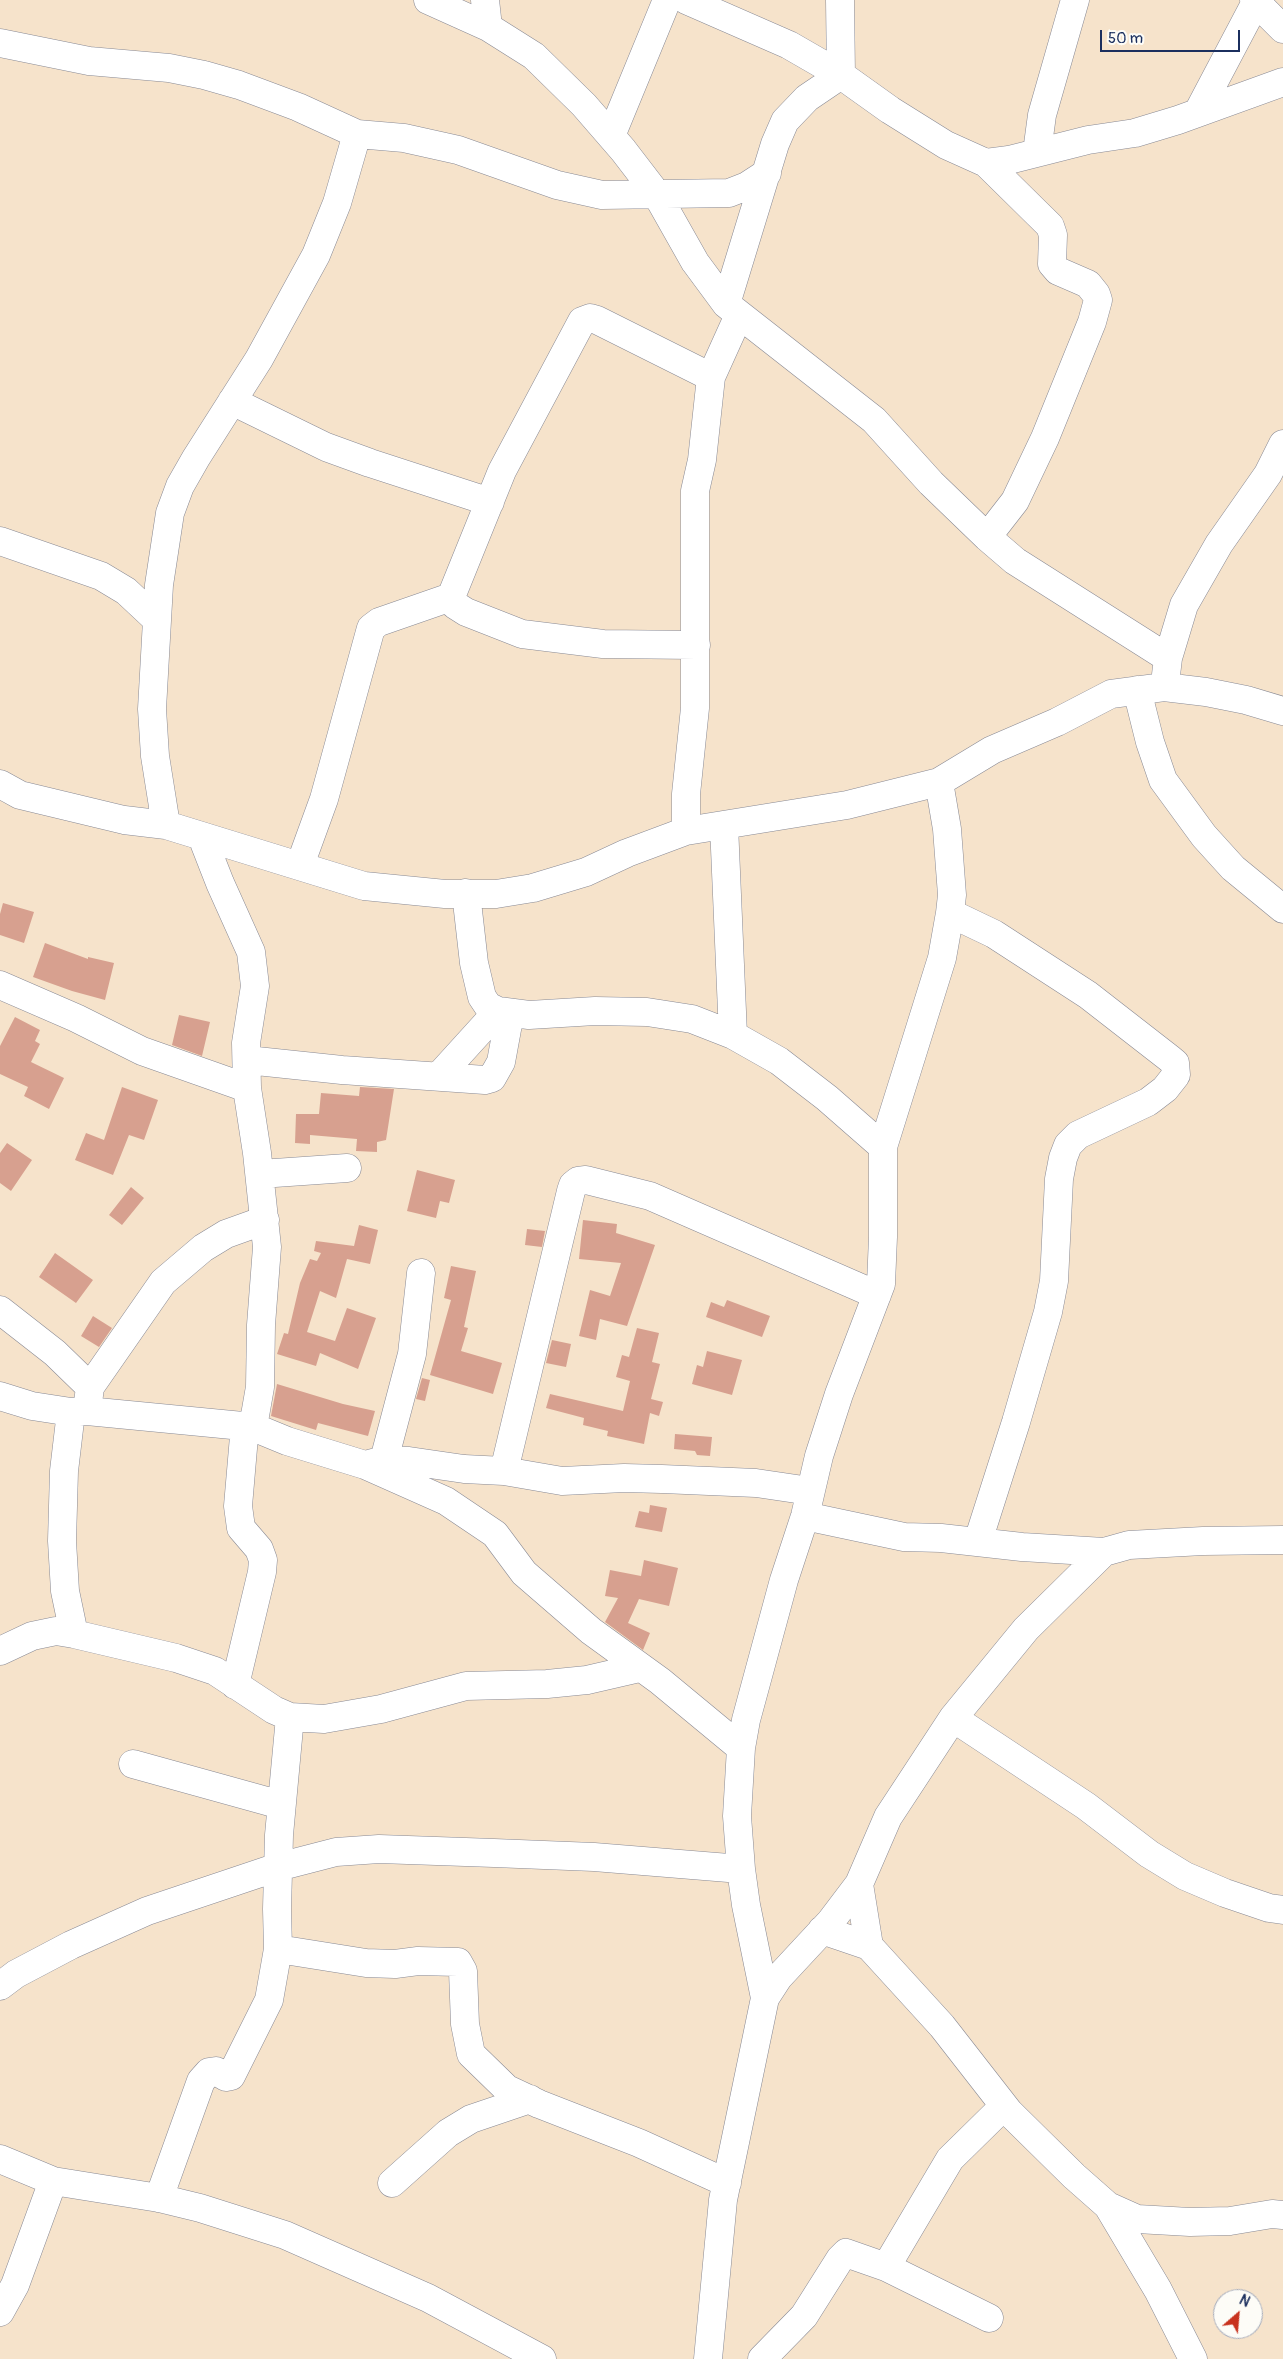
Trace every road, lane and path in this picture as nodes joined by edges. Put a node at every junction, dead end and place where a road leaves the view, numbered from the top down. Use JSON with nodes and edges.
{"nodes":[{"id":1,"x":428,"y":0,"type":"edge"},
{"id":2,"x":485,"y":0,"type":"edge"},
{"id":3,"x":667,"y":0,"type":"edge"},
{"id":4,"x":686,"y":0,"type":"edge"},
{"id":5,"x":840,"y":0,"type":"edge"},
{"id":6,"x":1075,"y":0,"type":"edge"},
{"id":7,"x":1255,"y":1,"type":"edge"},
{"id":8,"x":488,"y":27,"type":"junction"},
{"id":9,"x":1283,"y":28,"type":"edge"},
{"id":10,"x":0,"y":43,"type":"edge"},
{"id":11,"x":841,"y":74,"type":"junction"},
{"id":12,"x":1283,"y":82,"type":"edge"},
{"id":13,"x":1198,"y":112,"type":"junction"},
{"id":14,"x":357,"y":134,"type":"junction"},
{"id":15,"x":611,"y":136,"type":"junction"},
{"id":16,"x":1037,"y":152,"type":"junction"},
{"id":17,"x":986,"y":163,"type":"junction"},
{"id":18,"x":767,"y":173,"type":"junction"},
{"id":19,"x":656,"y":193,"type":"junction"},
{"id":20,"x":732,"y":310,"type":"junction"},
{"id":21,"x":711,"y":377,"type":"junction"},
{"id":22,"x":232,"y":401,"type":"junction"},
{"id":23,"x":1281,"y":454,"type":"edge"},
{"id":24,"x":490,"y":502,"type":"junction"},
{"id":25,"x":987,"y":537,"type":"junction"},
{"id":26,"x":0,"y":542,"type":"edge"},
{"id":27,"x":451,"y":597,"type":"junction"},
{"id":28,"x":157,"y":620,"type":"junction"},
{"id":29,"x":696,"y":645,"type":"junction"},
{"id":30,"x":1168,"y":658,"type":"junction"},
{"id":31,"x":1164,"y":687,"type":"junction"},
{"id":32,"x":1137,"y":690,"type":"junction"},
{"id":33,"x":1283,"y":711,"type":"edge"},
{"id":34,"x":939,"y":782,"type":"junction"},
{"id":35,"x":0,"y":784,"type":"edge"},
{"id":36,"x":166,"y":825,"type":"junction"},
{"id":37,"x":724,"y":825,"type":"junction"},
{"id":38,"x":686,"y":831,"type":"junction"},
{"id":39,"x":202,"y":836,"type":"junction"},
{"id":40,"x":300,"y":865,"type":"junction"},
{"id":41,"x":466,"y":893,"type":"junction"},
{"id":42,"x":1283,"y":909,"type":"edge"},
{"id":43,"x":950,"y":913,"type":"junction"},
{"id":44,"x":0,"y":985,"type":"edge"},
{"id":45,"x":504,"y":1012,"type":"junction"},
{"id":46,"x":734,"y":1035,"type":"junction"},
{"id":47,"x":247,"y":1060,"type":"junction"},
{"id":48,"x":440,"y":1076,"type":"junction"},
{"id":49,"x":247,"y":1088,"type":"junction"},
{"id":50,"x":883,"y":1147,"type":"junction"},
{"id":51,"x":347,"y":1168,"type":"dead end"},
{"id":52,"x":260,"y":1174,"type":"junction"},
{"id":53,"x":265,"y":1220,"type":"junction"},
{"id":54,"x":422,"y":1273,"type":"dead end"},
{"id":55,"x":877,"y":1295,"type":"junction"},
{"id":56,"x":0,"y":1310,"type":"edge"},
{"id":57,"x":0,"y":1396,"type":"edge"},
{"id":58,"x":83,"y":1403,"type":"junction"},
{"id":59,"x":249,"y":1426,"type":"junction"},
{"id":60,"x":391,"y":1467,"type":"junction"},
{"id":61,"x":504,"y":1471,"type":"junction"},
{"id":62,"x":808,"y":1503,"type":"junction"},
{"id":63,"x":1283,"y":1540,"type":"edge"},
{"id":64,"x":978,"y":1541,"type":"junction"},
{"id":65,"x":1104,"y":1552,"type":"junction"},
{"id":66,"x":74,"y":1634,"type":"junction"},
{"id":67,"x":0,"y":1651,"type":"edge"},
{"id":68,"x":640,"y":1668,"type":"junction"},
{"id":69,"x":235,"y":1685,"type":"junction"},
{"id":70,"x":290,"y":1717,"type":"junction"},
{"id":71,"x":953,"y":1718,"type":"junction"},
{"id":72,"x":741,"y":1748,"type":"junction"},
{"id":73,"x":133,"y":1764,"type":"dead end"},
{"id":74,"x":281,"y":1805,"type":"junction"},
{"id":75,"x":278,"y":1867,"type":"junction"},
{"id":76,"x":741,"y":1869,"type":"junction"},
{"id":77,"x":858,"y":1884,"type":"junction"},
{"id":78,"x":1283,"y":1910,"type":"edge"},
{"id":79,"x":822,"y":1930,"type":"junction"},
{"id":80,"x":869,"y":1946,"type":"junction"},
{"id":81,"x":278,"y":1949,"type":"junction"},
{"id":82,"x":0,"y":1986,"type":"edge"},
{"id":83,"x":765,"y":1998,"type":"junction"},
{"id":84,"x":530,"y":2099,"type":"junction"},
{"id":85,"x":1004,"y":2106,"type":"junction"},
{"id":86,"x":0,"y":2159,"type":"edge"},
{"id":87,"x":53,"y":2181,"type":"junction"},
{"id":88,"x":392,"y":2183,"type":"dead end"},
{"id":89,"x":727,"y":2183,"type":"junction"},
{"id":90,"x":159,"y":2198,"type":"junction"},
{"id":91,"x":1108,"y":2206,"type":"junction"},
{"id":92,"x":1283,"y":2215,"type":"edge"},
{"id":93,"x":886,"y":2266,"type":"junction"},
{"id":94,"x":0,"y":2312,"type":"edge"},
{"id":95,"x":988,"y":2318,"type":"dead end"},
{"id":96,"x":542,"y":2359,"type":"edge"},
{"id":97,"x":708,"y":2359,"type":"edge"},
{"id":98,"x":762,"y":2359,"type":"edge"},
{"id":99,"x":1193,"y":2359,"type":"edge"}],
"edges":[{"from":1,"to":8,"type":"street"},
{"from":2,"to":8,"type":"street"},
{"from":3,"to":15,"type":"street"},
{"from":4,"to":11,"type":"street"},
{"from":5,"to":11,"type":"street"},
{"from":6,"to":16,"type":"street"},
{"from":7,"to":9,"type":"street"},
{"from":7,"to":13,"type":"street"},
{"from":8,"to":15,"type":"street"},
{"from":10,"to":14,"type":"street"},
{"from":11,"to":17,"type":"street"},
{"from":11,"to":18,"type":"street"},
{"from":12,"to":13,"type":"street"},
{"from":13,"to":16,"type":"street"},
{"from":14,"to":19,"type":"street"},
{"from":14,"to":22,"type":"street"},
{"from":15,"to":19,"type":"street"},
{"from":16,"to":17,"type":"street"},
{"from":17,"to":25,"type":"street"},
{"from":18,"to":19,"type":"street"},
{"from":18,"to":20,"type":"street"},
{"from":19,"to":20,"type":"street"},
{"from":20,"to":21,"type":"street"},
{"from":20,"to":25,"type":"street"},
{"from":21,"to":24,"type":"street"},
{"from":21,"to":29,"type":"street"},
{"from":22,"to":24,"type":"street"},
{"from":22,"to":28,"type":"street"},
{"from":23,"to":30,"type":"street"},
{"from":24,"to":27,"type":"street"},
{"from":25,"to":30,"type":"street"},
{"from":26,"to":28,"type":"street"},
{"from":27,"to":29,"type":"street"},
{"from":27,"to":40,"type":"street"},
{"from":28,"to":36,"type":"street"},
{"from":29,"to":38,"type":"street"},
{"from":30,"to":31,"type":"street"},
{"from":31,"to":32,"type":"street"},
{"from":31,"to":33,"type":"street"},
{"from":32,"to":34,"type":"street"},
{"from":32,"to":42,"type":"street"},
{"from":34,"to":37,"type":"street"},
{"from":34,"to":43,"type":"street"},
{"from":35,"to":36,"type":"street"},
{"from":36,"to":39,"type":"street"},
{"from":37,"to":38,"type":"street"},
{"from":37,"to":46,"type":"street"},
{"from":38,"to":41,"type":"street"},
{"from":39,"to":40,"type":"street"},
{"from":39,"to":47,"type":"street"},
{"from":40,"to":41,"type":"street"},
{"from":41,"to":45,"type":"street"},
{"from":43,"to":50,"type":"street"},
{"from":43,"to":64,"type":"street"},
{"from":44,"to":49,"type":"street"},
{"from":45,"to":46,"type":"street"},
{"from":45,"to":48,"type":"street"},
{"from":45,"to":48,"type":"street"},
{"from":46,"to":50,"type":"street"},
{"from":47,"to":48,"type":"street"},
{"from":47,"to":49,"type":"street"},
{"from":49,"to":52,"type":"street"},
{"from":50,"to":55,"type":"street"},
{"from":51,"to":52,"type":"street"},
{"from":52,"to":53,"type":"street"},
{"from":53,"to":58,"type":"street"},
{"from":53,"to":59,"type":"street"},
{"from":54,"to":60,"type":"street"},
{"from":55,"to":61,"type":"street"},
{"from":55,"to":62,"type":"street"},
{"from":56,"to":58,"type":"street"},
{"from":57,"to":58,"type":"street"},
{"from":58,"to":59,"type":"street"},
{"from":58,"to":66,"type":"street"},
{"from":59,"to":60,"type":"street"},
{"from":59,"to":69,"type":"street"},
{"from":60,"to":61,"type":"street"},
{"from":60,"to":68,"type":"street"},
{"from":61,"to":62,"type":"street"},
{"from":62,"to":64,"type":"street"},
{"from":62,"to":72,"type":"street"},
{"from":63,"to":65,"type":"street"},
{"from":64,"to":65,"type":"street"},
{"from":65,"to":71,"type":"street"},
{"from":66,"to":67,"type":"street"},
{"from":66,"to":69,"type":"street"},
{"from":68,"to":70,"type":"street"},
{"from":68,"to":72,"type":"street"},
{"from":69,"to":70,"type":"street"},
{"from":70,"to":74,"type":"street"},
{"from":71,"to":77,"type":"street"},
{"from":71,"to":78,"type":"street"},
{"from":72,"to":76,"type":"street"},
{"from":73,"to":74,"type":"street"},
{"from":74,"to":75,"type":"street"},
{"from":75,"to":76,"type":"street"},
{"from":75,"to":81,"type":"street"},
{"from":75,"to":82,"type":"street"},
{"from":76,"to":83,"type":"street"},
{"from":77,"to":79,"type":"street"},
{"from":77,"to":80,"type":"street"},
{"from":79,"to":80,"type":"street"},
{"from":79,"to":83,"type":"street"},
{"from":80,"to":85,"type":"street"},
{"from":81,"to":84,"type":"street"},
{"from":81,"to":90,"type":"street"},
{"from":83,"to":89,"type":"street"},
{"from":84,"to":88,"type":"street"},
{"from":84,"to":89,"type":"street"},
{"from":85,"to":91,"type":"street"},
{"from":85,"to":93,"type":"street"},
{"from":86,"to":87,"type":"street"},
{"from":87,"to":90,"type":"street"},
{"from":87,"to":94,"type":"street"},
{"from":89,"to":97,"type":"street"},
{"from":90,"to":96,"type":"street"},
{"from":91,"to":92,"type":"street"},
{"from":91,"to":99,"type":"street"},
{"from":93,"to":95,"type":"street"},
{"from":93,"to":98,"type":"street"}]}
